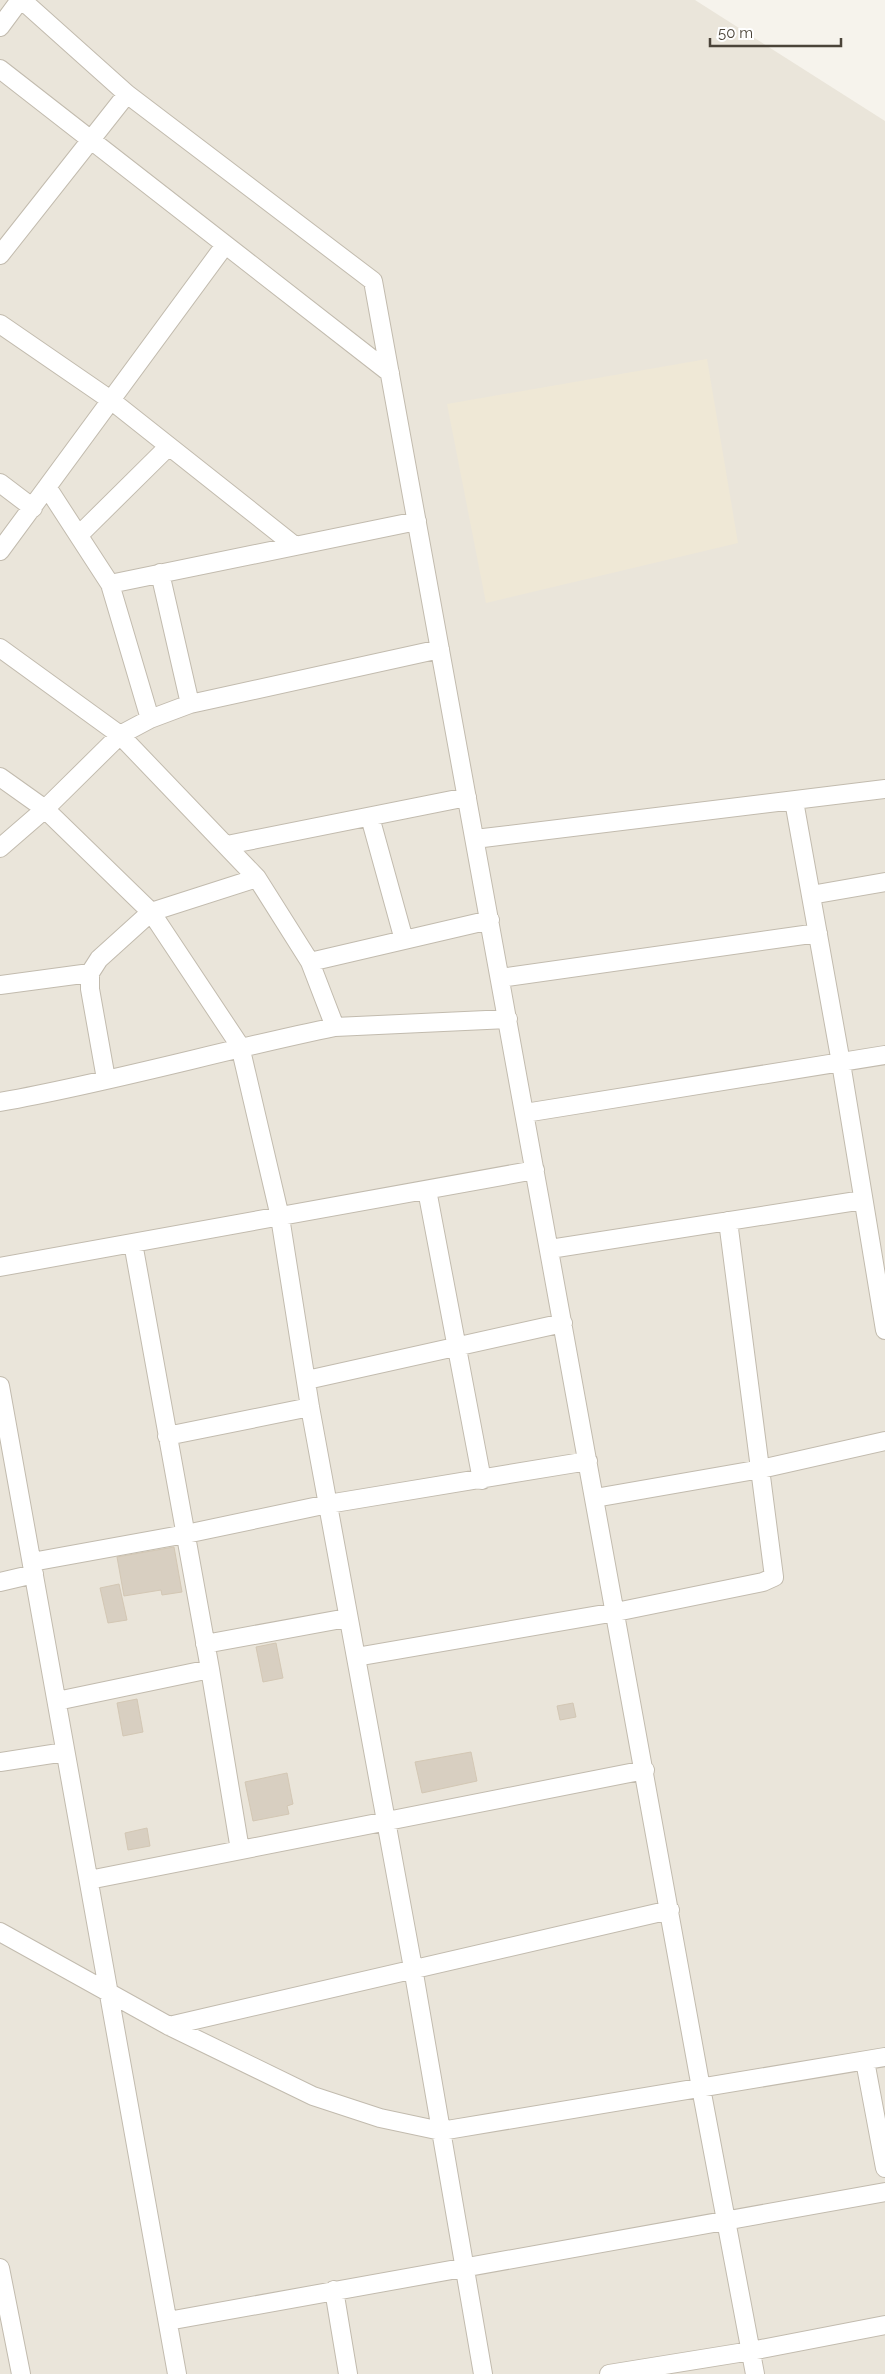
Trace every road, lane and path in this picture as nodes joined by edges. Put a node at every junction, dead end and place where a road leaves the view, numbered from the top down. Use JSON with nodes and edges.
{"nodes":[{"id":1,"x":21,"y":0,"type":"edge"},
{"id":2,"x":0,"y":27,"type":"edge"},
{"id":3,"x":0,"y":69,"type":"edge"},
{"id":4,"x":127,"y":94,"type":"junction"},
{"id":5,"x":90,"y":140,"type":"junction"},
{"id":6,"x":225,"y":245,"type":"junction"},
{"id":7,"x":0,"y":255,"type":"edge"},
{"id":8,"x":0,"y":324,"type":"edge"},
{"id":9,"x":390,"y":373,"type":"junction"},
{"id":10,"x":112,"y":401,"type":"junction"},
{"id":11,"x":169,"y":446,"type":"junction"},
{"id":12,"x":0,"y":483,"type":"edge"},
{"id":13,"x":47,"y":487,"type":"junction"},
{"id":14,"x":32,"y":508,"type":"junction"},
{"id":15,"x":417,"y":521,"type":"junction"},
{"id":16,"x":79,"y":535,"type":"junction"},
{"id":17,"x":295,"y":546,"type":"junction"},
{"id":18,"x":0,"y":551,"type":"edge"},
{"id":19,"x":160,"y":574,"type":"junction"},
{"id":20,"x":110,"y":584,"type":"junction"},
{"id":21,"x":0,"y":648,"type":"edge"},
{"id":22,"x":440,"y":649,"type":"junction"},
{"id":23,"x":190,"y":704,"type":"junction"},
{"id":24,"x":150,"y":719,"type":"junction"},
{"id":25,"x":120,"y":735,"type":"junction"},
{"id":26,"x":0,"y":777,"type":"edge"},
{"id":27,"x":885,"y":789,"type":"edge"},
{"id":28,"x":467,"y":797,"type":"junction"},
{"id":29,"x":794,"y":801,"type":"junction"},
{"id":30,"x":44,"y":809,"type":"junction"},
{"id":31,"x":370,"y":817,"type":"junction"},
{"id":32,"x":475,"y":839,"type":"junction"},
{"id":33,"x":227,"y":845,"type":"junction"},
{"id":34,"x":0,"y":848,"type":"edge"},
{"id":35,"x":257,"y":878,"type":"junction"},
{"id":36,"x":885,"y":882,"type":"edge"},
{"id":37,"x":812,"y":895,"type":"junction"},
{"id":38,"x":151,"y":912,"type":"junction"},
{"id":39,"x":490,"y":920,"type":"junction"},
{"id":40,"x":818,"y":933,"type":"junction"},
{"id":41,"x":404,"y":940,"type":"junction"},
{"id":42,"x":310,"y":962,"type":"junction"},
{"id":43,"x":90,"y":973,"type":"junction"},
{"id":44,"x":500,"y":978,"type":"junction"},
{"id":45,"x":0,"y":985,"type":"edge"},
{"id":46,"x":508,"y":1019,"type":"junction"},
{"id":47,"x":335,"y":1027,"type":"junction"},
{"id":48,"x":240,"y":1046,"type":"junction"},
{"id":49,"x":885,"y":1055,"type":"edge"},
{"id":50,"x":841,"y":1063,"type":"junction"},
{"id":51,"x":106,"y":1079,"type":"junction"},
{"id":52,"x":0,"y":1102,"type":"edge"},
{"id":53,"x":525,"y":1113,"type":"junction"},
{"id":54,"x":535,"y":1170,"type":"junction"},
{"id":55,"x":427,"y":1190,"type":"junction"},
{"id":56,"x":863,"y":1200,"type":"junction"},
{"id":57,"x":280,"y":1216,"type":"junction"},
{"id":58,"x":728,"y":1221,"type":"junction"},
{"id":59,"x":133,"y":1243,"type":"junction"},
{"id":60,"x":550,"y":1249,"type":"junction"},
{"id":61,"x":0,"y":1267,"type":"edge"},
{"id":62,"x":563,"y":1323,"type":"junction"},
{"id":63,"x":885,"y":1327,"type":"edge"},
{"id":64,"x":458,"y":1348,"type":"junction"},
{"id":65,"x":307,"y":1380,"type":"junction"},
{"id":66,"x":0,"y":1386,"type":"edge"},
{"id":67,"x":310,"y":1407,"type":"junction"},
{"id":68,"x":4,"y":1426,"type":"edge"},
{"id":69,"x":168,"y":1436,"type":"junction"},
{"id":70,"x":885,"y":1441,"type":"edge"},
{"id":71,"x":588,"y":1461,"type":"junction"},
{"id":72,"x":761,"y":1469,"type":"junction"},
{"id":73,"x":482,"y":1480,"type":"junction"},
{"id":74,"x":595,"y":1498,"type":"junction"},
{"id":75,"x":328,"y":1504,"type":"junction"},
{"id":76,"x":186,"y":1534,"type":"junction"},
{"id":77,"x":33,"y":1568,"type":"junction"},
{"id":78,"x":0,"y":1582,"type":"edge"},
{"id":79,"x":616,"y":1612,"type":"junction"},
{"id":80,"x":347,"y":1618,"type":"junction"},
{"id":81,"x":206,"y":1644,"type":"junction"},
{"id":82,"x":356,"y":1657,"type":"junction"},
{"id":83,"x":210,"y":1669,"type":"junction"},
{"id":84,"x":57,"y":1701,"type":"junction"},
{"id":85,"x":65,"y":1752,"type":"junction"},
{"id":86,"x":0,"y":1762,"type":"edge"},
{"id":87,"x":645,"y":1770,"type":"junction"},
{"id":88,"x":386,"y":1821,"type":"junction"},
{"id":89,"x":240,"y":1850,"type":"junction"},
{"id":90,"x":89,"y":1880,"type":"junction"},
{"id":91,"x":670,"y":1910,"type":"junction"},
{"id":92,"x":0,"y":1932,"type":"edge"},
{"id":93,"x":413,"y":1968,"type":"junction"},
{"id":94,"x":110,"y":1994,"type":"junction"},
{"id":95,"x":169,"y":2026,"type":"junction"},
{"id":96,"x":885,"y":2057,"type":"edge"},
{"id":97,"x":865,"y":2061,"type":"junction"},
{"id":98,"x":701,"y":2088,"type":"junction"},
{"id":99,"x":441,"y":2132,"type":"junction"},
{"id":100,"x":885,"y":2168,"type":"edge"},
{"id":101,"x":885,"y":2192,"type":"edge"},
{"id":102,"x":727,"y":2220,"type":"junction"},
{"id":103,"x":465,"y":2267,"type":"junction"},
{"id":104,"x":0,"y":2268,"type":"edge"},
{"id":105,"x":334,"y":2290,"type":"junction"},
{"id":106,"x":168,"y":2321,"type":"junction"},
{"id":107,"x":885,"y":2325,"type":"edge"},
{"id":108,"x":751,"y":2351,"type":"junction"},
{"id":109,"x":21,"y":2374,"type":"edge"},
{"id":110,"x":178,"y":2374,"type":"edge"},
{"id":111,"x":348,"y":2374,"type":"edge"},
{"id":112,"x":483,"y":2374,"type":"edge"},
{"id":113,"x":609,"y":2374,"type":"edge"},
{"id":114,"x":755,"y":2374,"type":"edge"}],
"edges":[{"from":1,"to":2,"type":"street"},
{"from":1,"to":4,"type":"street"},
{"from":3,"to":5,"type":"street"},
{"from":4,"to":5,"type":"street"},
{"from":4,"to":9,"type":"street"},
{"from":5,"to":6,"type":"street"},
{"from":5,"to":7,"type":"street"},
{"from":6,"to":9,"type":"street"},
{"from":6,"to":10,"type":"street"},
{"from":8,"to":10,"type":"street"},
{"from":9,"to":15,"type":"street"},
{"from":10,"to":11,"type":"street"},
{"from":10,"to":13,"type":"street"},
{"from":11,"to":16,"type":"street"},
{"from":11,"to":17,"type":"street"},
{"from":12,"to":14,"type":"street"},
{"from":13,"to":14,"type":"street"},
{"from":13,"to":16,"type":"street"},
{"from":14,"to":18,"type":"street"},
{"from":15,"to":17,"type":"street"},
{"from":15,"to":22,"type":"street"},
{"from":16,"to":20,"type":"street"},
{"from":17,"to":19,"type":"street"},
{"from":19,"to":20,"type":"street"},
{"from":19,"to":23,"type":"street"},
{"from":20,"to":24,"type":"street"},
{"from":21,"to":25,"type":"street"},
{"from":22,"to":23,"type":"street"},
{"from":22,"to":28,"type":"street"},
{"from":23,"to":24,"type":"street"},
{"from":24,"to":25,"type":"street"},
{"from":25,"to":30,"type":"street"},
{"from":25,"to":33,"type":"street"},
{"from":26,"to":30,"type":"street"},
{"from":27,"to":29,"type":"street"},
{"from":28,"to":31,"type":"street"},
{"from":28,"to":32,"type":"street"},
{"from":29,"to":32,"type":"street"},
{"from":29,"to":37,"type":"street"},
{"from":30,"to":34,"type":"street"},
{"from":30,"to":38,"type":"street"},
{"from":31,"to":33,"type":"street"},
{"from":31,"to":41,"type":"street"},
{"from":32,"to":39,"type":"street"},
{"from":33,"to":35,"type":"street"},
{"from":35,"to":38,"type":"street"},
{"from":35,"to":42,"type":"street"},
{"from":36,"to":37,"type":"street"},
{"from":37,"to":40,"type":"street"},
{"from":38,"to":43,"type":"street"},
{"from":38,"to":48,"type":"street"},
{"from":39,"to":41,"type":"street"},
{"from":39,"to":44,"type":"street"},
{"from":40,"to":44,"type":"street"},
{"from":40,"to":50,"type":"street"},
{"from":41,"to":42,"type":"street"},
{"from":42,"to":47,"type":"street"},
{"from":43,"to":45,"type":"street"},
{"from":43,"to":51,"type":"street"},
{"from":44,"to":46,"type":"street"},
{"from":46,"to":47,"type":"street"},
{"from":46,"to":53,"type":"street"},
{"from":47,"to":48,"type":"street"},
{"from":48,"to":51,"type":"street"},
{"from":48,"to":57,"type":"street"},
{"from":49,"to":50,"type":"street"},
{"from":50,"to":53,"type":"street"},
{"from":50,"to":56,"type":"street"},
{"from":51,"to":52,"type":"street"},
{"from":53,"to":54,"type":"street"},
{"from":54,"to":55,"type":"street"},
{"from":54,"to":60,"type":"street"},
{"from":55,"to":57,"type":"street"},
{"from":55,"to":64,"type":"street"},
{"from":56,"to":58,"type":"street"},
{"from":56,"to":63,"type":"street"},
{"from":57,"to":59,"type":"street"},
{"from":57,"to":65,"type":"street"},
{"from":58,"to":60,"type":"street"},
{"from":58,"to":72,"type":"street"},
{"from":59,"to":61,"type":"street"},
{"from":59,"to":69,"type":"street"},
{"from":60,"to":62,"type":"street"},
{"from":62,"to":64,"type":"street"},
{"from":62,"to":71,"type":"street"},
{"from":64,"to":65,"type":"street"},
{"from":64,"to":73,"type":"street"},
{"from":65,"to":67,"type":"street"},
{"from":66,"to":68,"type":"street"},
{"from":67,"to":69,"type":"street"},
{"from":67,"to":75,"type":"street"},
{"from":68,"to":77,"type":"street"},
{"from":69,"to":76,"type":"street"},
{"from":70,"to":72,"type":"street"},
{"from":71,"to":73,"type":"street"},
{"from":71,"to":74,"type":"street"},
{"from":72,"to":74,"type":"street"},
{"from":72,"to":79,"type":"street"},
{"from":73,"to":75,"type":"street"},
{"from":74,"to":79,"type":"street"},
{"from":75,"to":76,"type":"street"},
{"from":75,"to":80,"type":"street"},
{"from":76,"to":77,"type":"street"},
{"from":76,"to":81,"type":"street"},
{"from":77,"to":78,"type":"street"},
{"from":77,"to":84,"type":"street"},
{"from":79,"to":82,"type":"street"},
{"from":79,"to":87,"type":"street"},
{"from":80,"to":81,"type":"street"},
{"from":80,"to":82,"type":"street"},
{"from":81,"to":83,"type":"street"},
{"from":82,"to":88,"type":"street"},
{"from":83,"to":84,"type":"street"},
{"from":83,"to":89,"type":"street"},
{"from":84,"to":85,"type":"street"},
{"from":85,"to":86,"type":"street"},
{"from":85,"to":90,"type":"street"},
{"from":87,"to":88,"type":"street"},
{"from":87,"to":91,"type":"street"},
{"from":88,"to":89,"type":"street"},
{"from":88,"to":93,"type":"street"},
{"from":89,"to":90,"type":"street"},
{"from":90,"to":94,"type":"street"},
{"from":91,"to":93,"type":"street"},
{"from":91,"to":98,"type":"street"},
{"from":92,"to":94,"type":"street"},
{"from":93,"to":95,"type":"street"},
{"from":93,"to":99,"type":"street"},
{"from":94,"to":95,"type":"street"},
{"from":94,"to":106,"type":"street"},
{"from":95,"to":99,"type":"street"},
{"from":96,"to":97,"type":"street"},
{"from":97,"to":98,"type":"street"},
{"from":97,"to":100,"type":"street"},
{"from":98,"to":99,"type":"street"},
{"from":98,"to":102,"type":"street"},
{"from":99,"to":103,"type":"street"},
{"from":101,"to":102,"type":"street"},
{"from":102,"to":103,"type":"street"},
{"from":102,"to":108,"type":"street"},
{"from":103,"to":105,"type":"street"},
{"from":103,"to":112,"type":"street"},
{"from":104,"to":109,"type":"street"},
{"from":105,"to":106,"type":"street"},
{"from":105,"to":111,"type":"street"},
{"from":106,"to":110,"type":"street"},
{"from":107,"to":108,"type":"street"},
{"from":108,"to":113,"type":"street"},
{"from":108,"to":114,"type":"street"}]}
